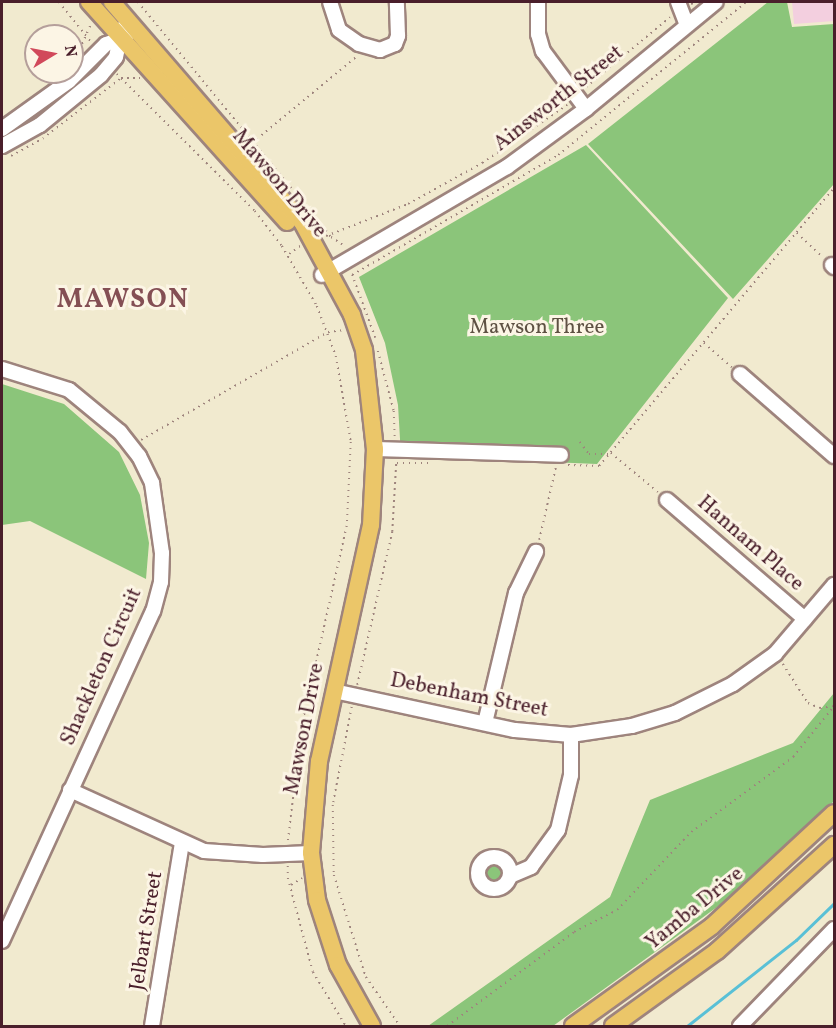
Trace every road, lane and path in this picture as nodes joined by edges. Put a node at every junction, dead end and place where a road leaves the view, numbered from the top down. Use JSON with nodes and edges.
{"nodes":[{"id":1,"x":58,"y":2,"type":"edge"},
{"id":2,"x":138,"y":2,"type":"edge"},
{"id":3,"x":330,"y":2,"type":"edge"},
{"id":4,"x":397,"y":2,"type":"edge"},
{"id":5,"x":538,"y":2,"type":"edge"},
{"id":6,"x":696,"y":2,"type":"edge"},
{"id":7,"x":716,"y":2,"type":"edge"},
{"id":8,"x":746,"y":2,"type":"edge"},
{"id":9,"x":679,"y":5,"type":"edge"},
{"id":10,"x":117,"y":7,"type":"edge"},
{"id":11,"x":94,"y":8,"type":"edge"},
{"id":12,"x":686,"y":23,"type":"junction"},
{"id":13,"x":87,"y":34,"type":"junction"},
{"id":14,"x":121,"y":38,"type":"junction"},
{"id":15,"x":143,"y":38,"type":"junction"},
{"id":16,"x":84,"y":41,"type":"edge"},
{"id":17,"x":176,"y":47,"type":"junction"},
{"id":18,"x":367,"y":48,"type":"junction"},
{"id":19,"x":98,"y":53,"type":"junction"},
{"id":20,"x":108,"y":66,"type":"junction"},
{"id":21,"x":157,"y":66,"type":"junction"},
{"id":22,"x":121,"y":78,"type":"junction"},
{"id":23,"x":576,"y":97,"type":"junction"},
{"id":24,"x":586,"y":109,"type":"junction"},
{"id":25,"x":2,"y":129,"type":"edge"},
{"id":26,"x":255,"y":140,"type":"junction"},
{"id":27,"x":2,"y":146,"type":"edge"},
{"id":28,"x":241,"y":152,"type":"junction"},
{"id":29,"x":2,"y":159,"type":"edge"},
{"id":30,"x":834,"y":188,"type":"edge"},
{"id":31,"x":796,"y":232,"type":"junction"},
{"id":32,"x":331,"y":237,"type":"junction"},
{"id":33,"x":344,"y":244,"type":"dead end"},
{"id":34,"x":833,"y":266,"type":"edge"},
{"id":35,"x":324,"y":269,"type":"junction"},
{"id":36,"x":328,"y":332,"type":"junction"},
{"id":37,"x":704,"y":342,"type":"junction"},
{"id":38,"x":2,"y":369,"type":"edge"},
{"id":39,"x":740,"y":374,"type":"joint"},
{"id":40,"x":580,"y":442,"type":"dead end"},
{"id":41,"x":131,"y":446,"type":"junction"},
{"id":42,"x":375,"y":449,"type":"junction"},
{"id":43,"x":610,"y":453,"type":"junction"},
{"id":44,"x":396,"y":456,"type":"junction"},
{"id":45,"x":834,"y":456,"type":"edge"},
{"id":46,"x":558,"y":460,"type":"junction"},
{"id":47,"x":433,"y":463,"type":"dead end"},
{"id":48,"x":545,"y":465,"type":"dead end"},
{"id":49,"x":667,"y":500,"type":"joint"},
{"id":50,"x":536,"y":552,"type":"joint"},
{"id":51,"x":834,"y":585,"type":"edge"},
{"id":52,"x":805,"y":619,"type":"junction"},
{"id":53,"x":775,"y":654,"type":"junction"},
{"id":54,"x":333,"y":691,"type":"junction"},
{"id":55,"x":355,"y":696,"type":"junction"},
{"id":56,"x":834,"y":706,"type":"edge"},
{"id":57,"x":485,"y":723,"type":"junction"},
{"id":58,"x":571,"y":735,"type":"junction"},
{"id":59,"x":70,"y":790,"type":"junction"},
{"id":60,"x":834,"y":813,"type":"edge"},
{"id":61,"x":182,"y":843,"type":"junction"},
{"id":62,"x":834,"y":845,"type":"edge"},
{"id":63,"x":310,"y":852,"type":"junction"},
{"id":64,"x":289,"y":854,"type":"junction"},
{"id":65,"x":510,"y":876,"type":"dead end"},
{"id":66,"x":834,"y":929,"type":"edge"},
{"id":67,"x":2,"y":941,"type":"edge"},
{"id":68,"x":153,"y":1026,"type":"edge"},
{"id":69,"x":346,"y":1026,"type":"edge"},
{"id":70,"x":372,"y":1026,"type":"edge"},
{"id":71,"x":400,"y":1026,"type":"edge"},
{"id":72,"x":447,"y":1026,"type":"edge"},
{"id":73,"x":573,"y":1026,"type":"edge"},
{"id":74,"x":613,"y":1026,"type":"edge"},
{"id":75,"x":740,"y":1026,"type":"edge"}],
"edges":[{"from":1,"to":13,"type":"path"},
{"from":2,"to":17,"type":"path"},
{"from":3,"to":18,"type":"street"},
{"from":4,"to":18,"type":"street"},
{"from":5,"to":23,"type":"street"},
{"from":6,"to":9,"type":"path"},
{"from":7,"to":12,"type":"street","name":"Ainsworth Street"},
{"from":8,"to":44,"type":"path"},
{"from":9,"to":12,"type":"street"},
{"from":9,"to":23,"type":"path"},
{"from":10,"to":14,"type":"street"},
{"from":10,"to":15,"type":"main road","name":"Mawson Drive"},
{"from":11,"to":13,"type":"path"},
{"from":11,"to":14,"type":"main road","name":"Mawson Drive"},
{"from":12,"to":24,"type":"street","name":"Ainsworth Street"},
{"from":13,"to":16,"type":"path"},
{"from":13,"to":19,"type":"path"},
{"from":14,"to":15,"type":"street"},
{"from":14,"to":19,"type":"street"},
{"from":14,"to":20,"type":"street"},
{"from":14,"to":21,"type":"main road","name":"Mawson Drive"},
{"from":15,"to":21,"type":"main road","name":"Mawson Drive"},
{"from":17,"to":21,"type":"path"},
{"from":17,"to":26,"type":"path"},
{"from":18,"to":26,"type":"path"},
{"from":19,"to":25,"type":"street"},
{"from":20,"to":22,"type":"path"},
{"from":20,"to":27,"type":"street"},
{"from":21,"to":22,"type":"path"},
{"from":21,"to":28,"type":"main road","name":"Mawson Drive"},
{"from":21,"to":35,"type":"main road","name":"Mawson Drive"},
{"from":22,"to":29,"type":"path"},
{"from":22,"to":36,"type":"path"},
{"from":23,"to":24,"type":"street"},
{"from":23,"to":32,"type":"path"},
{"from":24,"to":35,"type":"street","name":"Ainsworth Street"},
{"from":26,"to":28,"type":"path"},
{"from":26,"to":32,"type":"path"},
{"from":28,"to":35,"type":"main road","name":"Mawson Drive"},
{"from":30,"to":31,"type":"path"},
{"from":31,"to":34,"type":"path"},
{"from":31,"to":37,"type":"path"},
{"from":32,"to":33,"type":"path"},
{"from":35,"to":42,"type":"main road","name":"Mawson Drive"},
{"from":36,"to":41,"type":"path"},
{"from":36,"to":64,"type":"path"},
{"from":37,"to":39,"type":"path"},
{"from":37,"to":43,"type":"path"},
{"from":38,"to":41,"type":"street","name":"Shackleton Circuit"},
{"from":39,"to":45,"type":"street"},
{"from":40,"to":43,"type":"path"},
{"from":41,"to":59,"type":"street","name":"Shackleton Circuit"},
{"from":42,"to":44,"type":"street"},
{"from":42,"to":54,"type":"main road","name":"Mawson Drive"},
{"from":43,"to":46,"type":"path"},
{"from":43,"to":49,"type":"path"},
{"from":44,"to":46,"type":"street"},
{"from":44,"to":47,"type":"path"},
{"from":44,"to":55,"type":"path"},
{"from":46,"to":48,"type":"path"},
{"from":46,"to":50,"type":"path"},
{"from":49,"to":52,"type":"street","name":"Hannam Place"},
{"from":50,"to":57,"type":"street"},
{"from":51,"to":52,"type":"street","name":"Debenham Street"},
{"from":52,"to":53,"type":"street","name":"Debenham Street"},
{"from":53,"to":56,"type":"path"},
{"from":53,"to":58,"type":"street","name":"Debenham Street"},
{"from":54,"to":55,"type":"street","name":"Debenham Street"},
{"from":54,"to":63,"type":"main road","name":"Mawson Drive"},
{"from":55,"to":57,"type":"street","name":"Debenham Street"},
{"from":55,"to":71,"type":"path"},
{"from":56,"to":72,"type":"path"},
{"from":57,"to":58,"type":"street","name":"Debenham Street"},
{"from":58,"to":65,"type":"street"},
{"from":59,"to":61,"type":"street"},
{"from":59,"to":67,"type":"street","name":"Shackleton Circuit"},
{"from":60,"to":73,"type":"main road","name":"Yamba Drive"},
{"from":61,"to":64,"type":"street"},
{"from":61,"to":68,"type":"street","name":"Jelbart Street"},
{"from":62,"to":74,"type":"main road"},
{"from":63,"to":64,"type":"street"},
{"from":63,"to":70,"type":"main road","name":"Mawson Drive"},
{"from":64,"to":69,"type":"path"},
{"from":66,"to":75,"type":"street"}]}
